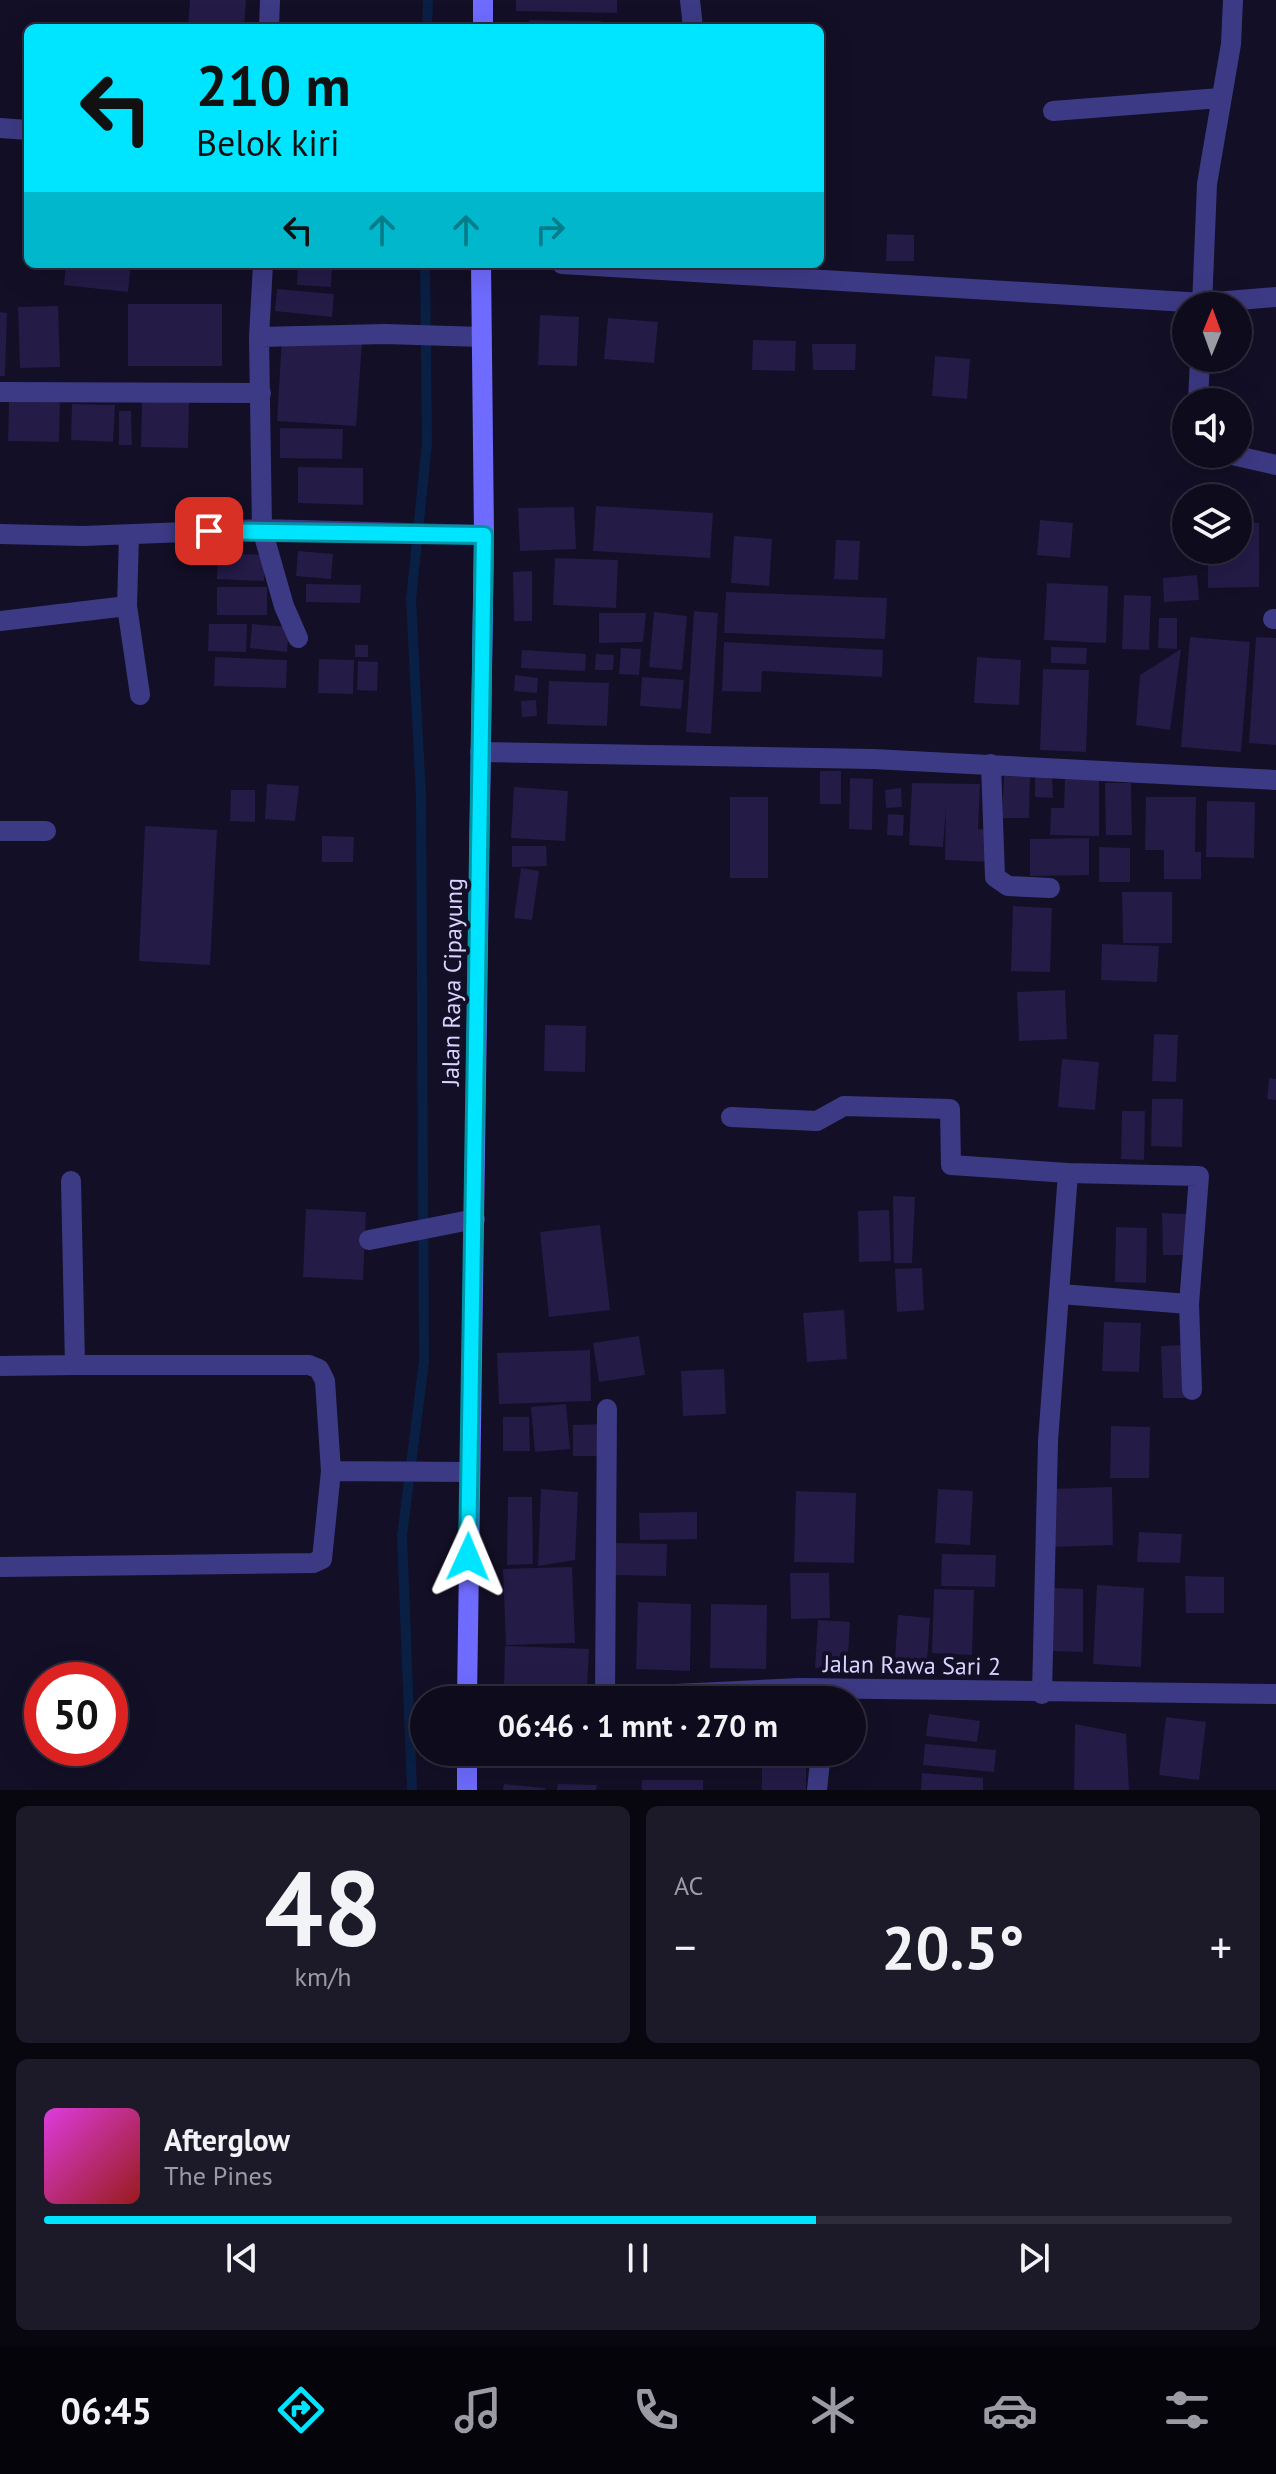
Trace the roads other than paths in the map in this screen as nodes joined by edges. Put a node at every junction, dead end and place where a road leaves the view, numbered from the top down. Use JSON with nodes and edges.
{"nodes":[{"id":1,"x":270,"y":0,"type":"edge"},
{"id":2,"x":483,"y":0,"type":"edge"},
{"id":3,"x":690,"y":0,"type":"edge"},
{"id":4,"x":1233,"y":0,"type":"edge"},
{"id":5,"x":269,"y":24,"type":"edge"},
{"id":6,"x":483,"y":24,"type":"edge"},
{"id":7,"x":693,"y":24,"type":"edge"},
{"id":8,"x":1220,"y":98,"type":"junction"},
{"id":9,"x":1053,"y":111,"type":"dead end"},
{"id":10,"x":0,"y":128,"type":"edge"},
{"id":11,"x":24,"y":130,"type":"edge"},
{"id":12,"x":263,"y":268,"type":"edge"},
{"id":13,"x":481,"y":268,"type":"edge"},
{"id":14,"x":696,"y":268,"type":"edge"},
{"id":15,"x":1202,"y":292,"type":"edge"},
{"id":16,"x":1276,"y":297,"type":"edge"},
{"id":17,"x":1252,"y":299,"type":"edge"},
{"id":18,"x":1172,"y":302,"type":"edge"},
{"id":19,"x":259,"y":337,"type":"junction"},
{"id":20,"x":482,"y":337,"type":"junction"},
{"id":21,"x":0,"y":392,"type":"edge"},
{"id":22,"x":261,"y":393,"type":"junction"},
{"id":23,"x":1252,"y":460,"type":"edge"},
{"id":24,"x":1276,"y":465,"type":"edge"},
{"id":25,"x":262,"y":529,"type":"junction"},
{"id":26,"x":0,"y":534,"type":"edge"},
{"id":27,"x":129,"y":535,"type":"junction"},
{"id":28,"x":484,"y":535,"type":"junction"},
{"id":29,"x":127,"y":606,"type":"junction"},
{"id":30,"x":0,"y":621,"type":"edge"},
{"id":31,"x":298,"y":638,"type":"dead end"},
{"id":32,"x":140,"y":695,"type":"dead end"},
{"id":33,"x":480,"y":752,"type":"junction"},
{"id":34,"x":991,"y":764,"type":"junction"},
{"id":35,"x":1276,"y":780,"type":"edge"},
{"id":36,"x":0,"y":831,"type":"edge"},
{"id":37,"x":46,"y":831,"type":"dead end"},
{"id":38,"x":1050,"y":888,"type":"dead end"},
{"id":39,"x":731,"y":1117,"type":"dead end"},
{"id":40,"x":1068,"y":1173,"type":"junction"},
{"id":41,"x":71,"y":1181,"type":"dead end"},
{"id":42,"x":475,"y":1219,"type":"junction"},
{"id":43,"x":369,"y":1240,"type":"dead end"},
{"id":44,"x":1060,"y":1294,"type":"junction"},
{"id":45,"x":1189,"y":1304,"type":"junction"},
{"id":46,"x":75,"y":1365,"type":"junction"},
{"id":47,"x":0,"y":1366,"type":"edge"},
{"id":48,"x":1192,"y":1390,"type":"dead end"},
{"id":49,"x":607,"y":1409,"type":"dead end"},
{"id":50,"x":331,"y":1471,"type":"junction"},
{"id":51,"x":469,"y":1472,"type":"junction"},
{"id":52,"x":0,"y":1567,"type":"edge"},
{"id":53,"x":467,"y":1686,"type":"edge"},
{"id":54,"x":605,"y":1686,"type":"edge"},
{"id":55,"x":1042,"y":1694,"type":"junction"},
{"id":56,"x":1276,"y":1694,"type":"edge"},
{"id":57,"x":866,"y":1695,"type":"edge"},
{"id":58,"x":467,"y":1766,"type":"edge"},
{"id":59,"x":820,"y":1766,"type":"edge"},
{"id":60,"x":467,"y":1790,"type":"edge"},
{"id":61,"x":817,"y":1790,"type":"edge"}],
"edges":[{"from":1,"to":5,"type":"street"},
{"from":2,"to":6,"type":"main road"},
{"from":3,"to":7,"type":"street"},
{"from":4,"to":8,"type":"street"},
{"from":8,"to":9,"type":"street"},
{"from":8,"to":15,"type":"street"},
{"from":10,"to":11,"type":"street"},
{"from":12,"to":19,"type":"street"},
{"from":13,"to":20,"type":"main road","name":"Jalan Raya Cipayung"},
{"from":14,"to":18,"type":"street"},
{"from":16,"to":17,"type":"street"},
{"from":19,"to":20,"type":"street"},
{"from":19,"to":22,"type":"street"},
{"from":20,"to":28,"type":"main road","name":"Jalan Raya Cipayung"},
{"from":21,"to":22,"type":"street"},
{"from":22,"to":25,"type":"street"},
{"from":23,"to":24,"type":"street"},
{"from":25,"to":27,"type":"street"},
{"from":25,"to":28,"type":"street"},
{"from":25,"to":31,"type":"street"},
{"from":26,"to":27,"type":"street"},
{"from":27,"to":29,"type":"street"},
{"from":28,"to":33,"type":"main road","name":"Jalan Raya Cipayung"},
{"from":29,"to":30,"type":"street"},
{"from":29,"to":32,"type":"street"},
{"from":33,"to":34,"type":"street"},
{"from":33,"to":42,"type":"main road","name":"Jalan Raya Cipayung"},
{"from":34,"to":35,"type":"street"},
{"from":34,"to":38,"type":"street"},
{"from":36,"to":37,"type":"street"},
{"from":39,"to":40,"type":"street"},
{"from":40,"to":44,"type":"street"},
{"from":40,"to":45,"type":"street"},
{"from":41,"to":46,"type":"street"},
{"from":42,"to":43,"type":"street"},
{"from":42,"to":51,"type":"main road","name":"Jalan Raya Cipayung"},
{"from":44,"to":45,"type":"street"},
{"from":44,"to":55,"type":"street"},
{"from":45,"to":48,"type":"street"},
{"from":46,"to":47,"type":"street"},
{"from":46,"to":50,"type":"street"},
{"from":49,"to":54,"type":"street"},
{"from":50,"to":51,"type":"street"},
{"from":50,"to":52,"type":"street"},
{"from":51,"to":53,"type":"main road","name":"Jalan Raya Cipayung"},
{"from":55,"to":56,"type":"street","name":"Jalan Rawa Sari 2"},
{"from":55,"to":57,"type":"street","name":"Jalan Rawa Sari 2"},
{"from":58,"to":60,"type":"main road"},
{"from":59,"to":61,"type":"street"}]}
